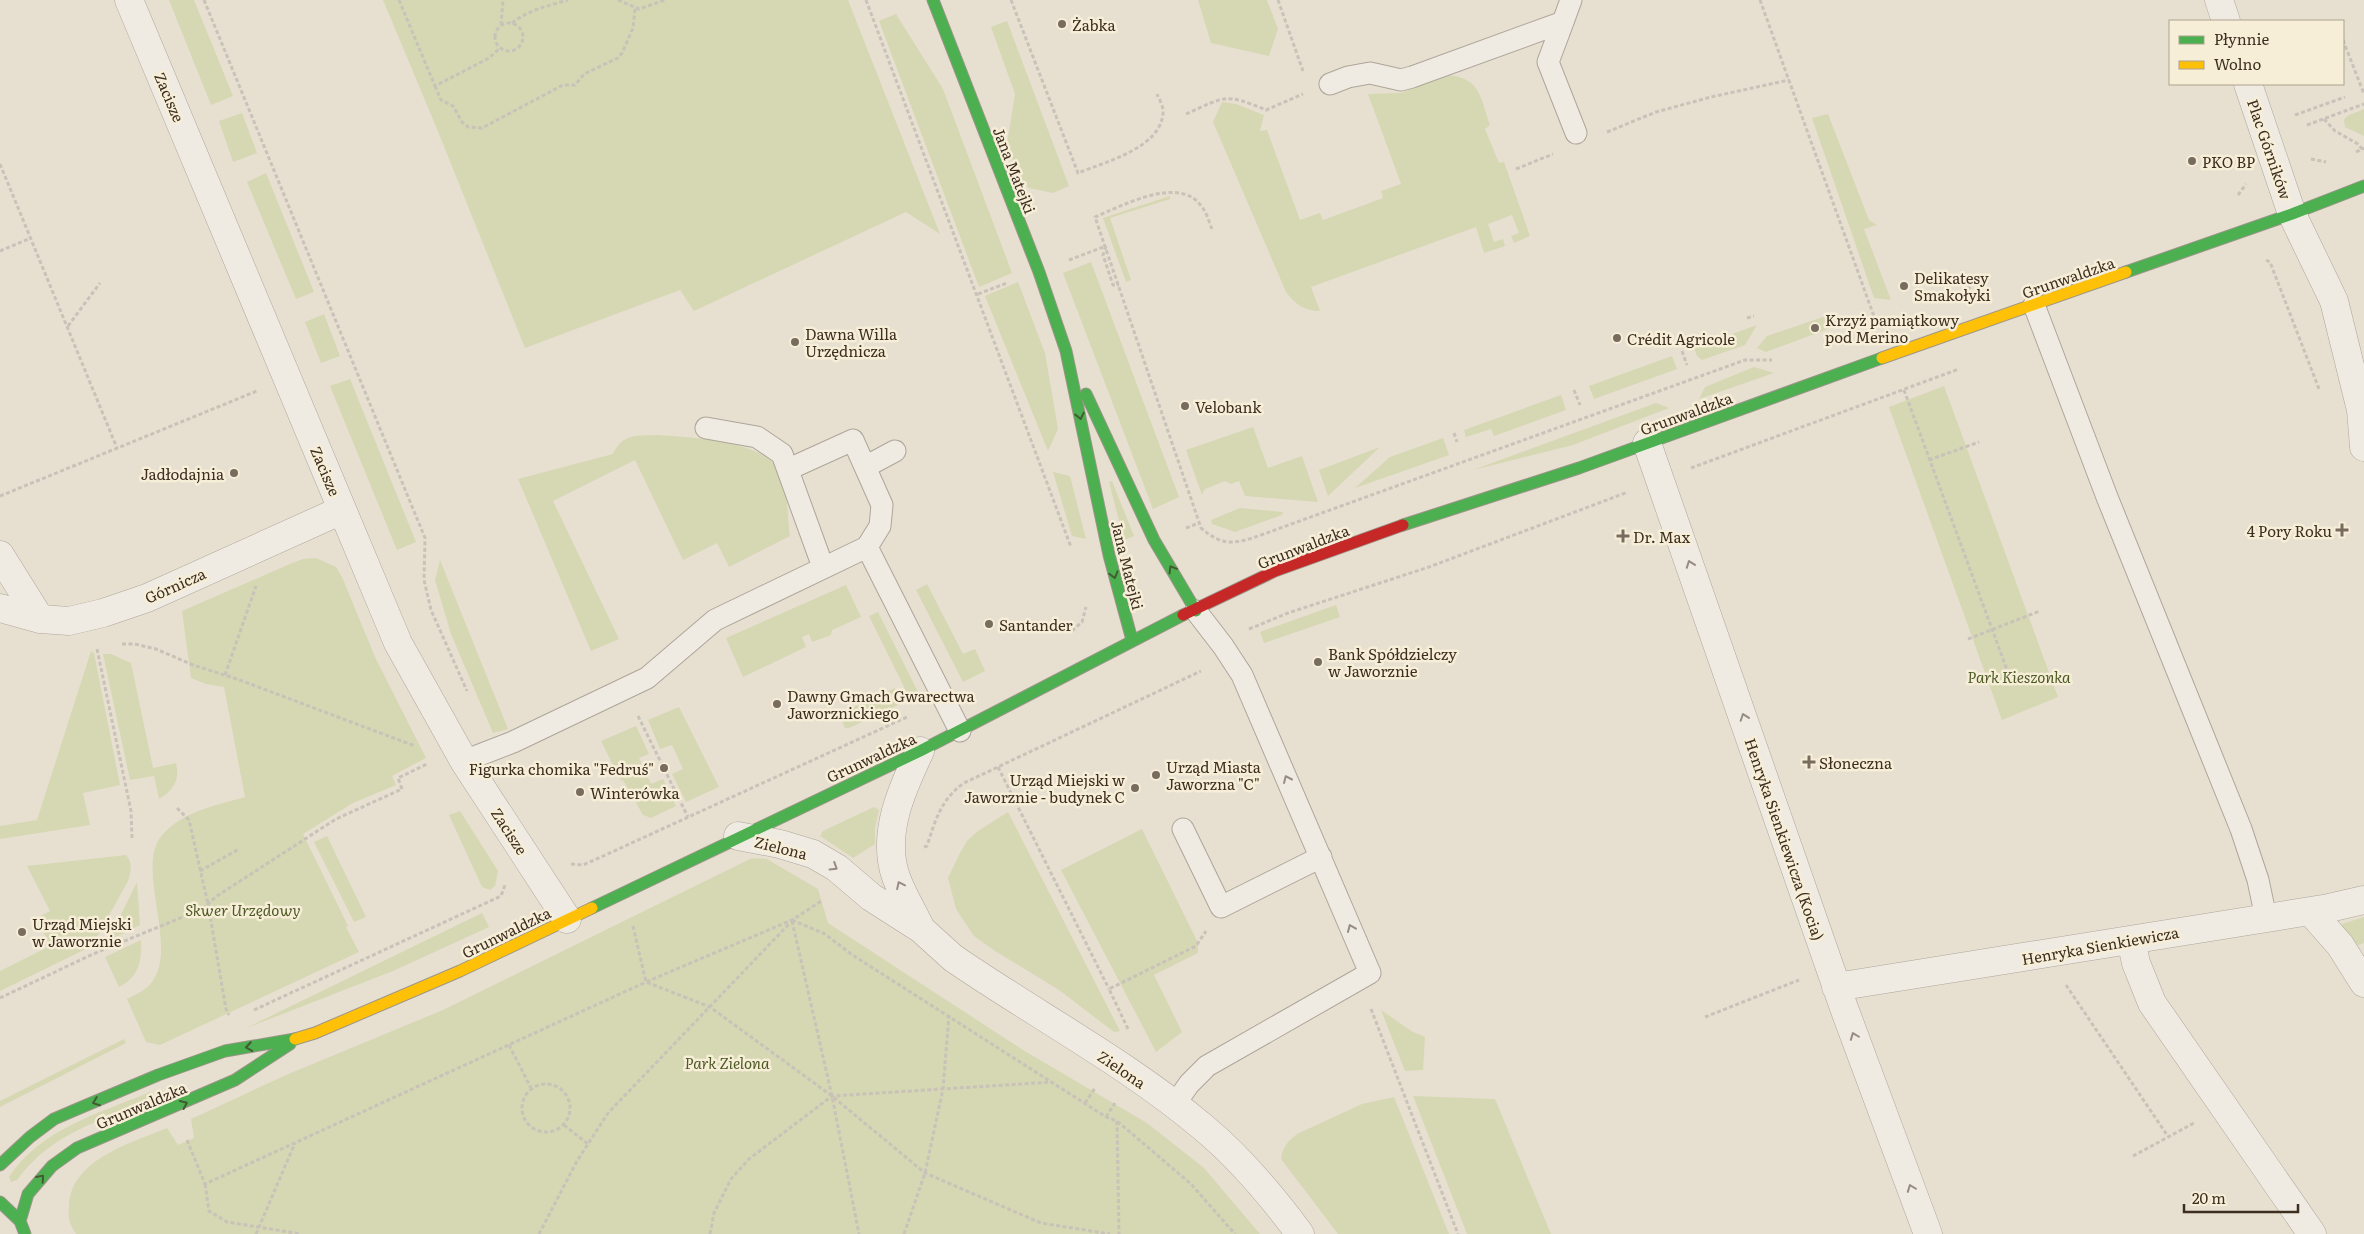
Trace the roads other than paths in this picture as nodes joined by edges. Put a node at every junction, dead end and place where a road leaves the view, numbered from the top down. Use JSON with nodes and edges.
{"nodes":[{"id":1,"x":129,"y":0,"type":"edge"},
{"id":2,"x":933,"y":0,"type":"edge"},
{"id":3,"x":1571,"y":0,"type":"edge"},
{"id":4,"x":2219,"y":0,"type":"edge"},
{"id":5,"x":2226,"y":20,"type":"edge"},
{"id":6,"x":1563,"y":22,"type":"junction"},
{"id":7,"x":2248,"y":85,"type":"edge"},
{"id":8,"x":1320,"y":88,"type":"road end"},
{"id":9,"x":1576,"y":133,"type":"dead end"},
{"id":10,"x":2364,"y":186,"type":"edge"},
{"id":11,"x":2292,"y":214,"type":"junction"},
{"id":12,"x":2034,"y":305,"type":"junction"},
{"id":13,"x":1066,"y":351,"type":"junction"},
{"id":14,"x":2363,"y":410,"type":"edge"},
{"id":15,"x":706,"y":428,"type":"dead end"},
{"id":16,"x":1647,"y":443,"type":"junction"},
{"id":17,"x":2364,"y":447,"type":"edge"},
{"id":18,"x":895,"y":451,"type":"dead end"},
{"id":19,"x":864,"y":467,"type":"junction"},
{"id":20,"x":789,"y":469,"type":"junction"},
{"id":21,"x":342,"y":510,"type":"junction"},
{"id":22,"x":867,"y":547,"type":"junction"},
{"id":23,"x":0,"y":556,"type":"edge"},
{"id":24,"x":823,"y":567,"type":"junction"},
{"id":25,"x":0,"y":608,"type":"edge"},
{"id":26,"x":1196,"y":611,"type":"junction"},
{"id":27,"x":40,"y":619,"type":"junction"},
{"id":28,"x":1132,"y":640,"type":"junction"},
{"id":29,"x":960,"y":731,"type":"junction"},
{"id":30,"x":920,"y":751,"type":"junction"},
{"id":31,"x":464,"y":761,"type":"junction"},
{"id":32,"x":1182,"y":829,"type":"dead end"},
{"id":33,"x":738,"y":836,"type":"junction"},
{"id":34,"x":1321,"y":857,"type":"junction"},
{"id":35,"x":2364,"y":900,"type":"edge"},
{"id":36,"x":2310,"y":911,"type":"junction"},
{"id":37,"x":2266,"y":918,"type":"junction"},
{"id":38,"x":567,"y":919,"type":"junction"},
{"id":39,"x":921,"y":929,"type":"junction"},
{"id":40,"x":2132,"y":940,"type":"junction"},
{"id":41,"x":1832,"y":976,"type":"junction"},
{"id":42,"x":2364,"y":983,"type":"edge"},
{"id":43,"x":297,"y":1039,"type":"junction"},
{"id":44,"x":1175,"y":1104,"type":"junction"},
{"id":45,"x":0,"y":1165,"type":"edge"},
{"id":46,"x":0,"y":1202,"type":"edge"},
{"id":47,"x":20,"y":1220,"type":"junction"},
{"id":48,"x":25,"y":1234,"type":"edge"},
{"id":49,"x":1300,"y":1234,"type":"edge"},
{"id":50,"x":1928,"y":1234,"type":"edge"},
{"id":51,"x":2312,"y":1234,"type":"edge"}],
"edges":[{"from":1,"to":21,"type":"street","name":"Zacisze"},
{"from":2,"to":13,"type":"street","name":"Jana Matejki"},
{"from":3,"to":6,"type":"lane"},
{"from":4,"to":5,"type":"street"},
{"from":6,"to":8,"type":"lane"},
{"from":6,"to":9,"type":"lane"},
{"from":7,"to":11,"type":"street","name":"Plac Górników"},
{"from":10,"to":11,"type":"street","name":"Grunwaldzka"},
{"from":11,"to":12,"type":"street","name":"Grunwaldzka"},
{"from":11,"to":14,"type":"street","name":"Plac Górników"},
{"from":12,"to":16,"type":"street","name":"Grunwaldzka"},
{"from":12,"to":37,"type":"lane"},
{"from":26,"to":13,"type":"street","name":"Jana Matejki","one_way":true},
{"from":13,"to":28,"type":"street","name":"Jana Matejki","one_way":true},
{"from":14,"to":17,"type":"street","name":"Plac Górników"},
{"from":15,"to":20,"type":"lane"},
{"from":16,"to":26,"type":"street","name":"Grunwaldzka"},
{"from":41,"to":16,"type":"street","name":"Henryka Sienkiewicza (Kocia)","one_way":true},
{"from":18,"to":19,"type":"lane"},
{"from":19,"to":20,"type":"lane"},
{"from":19,"to":22,"type":"lane"},
{"from":20,"to":24,"type":"lane"},
{"from":21,"to":27,"type":"street","name":"Górnicza"},
{"from":21,"to":31,"type":"street","name":"Zacisze"},
{"from":22,"to":24,"type":"lane"},
{"from":22,"to":29,"type":"lane"},
{"from":23,"to":27,"type":"street"},
{"from":24,"to":31,"type":"lane"},
{"from":25,"to":27,"type":"street","name":"Górnicza"},
{"from":26,"to":28,"type":"street","name":"Grunwaldzka"},
{"from":34,"to":26,"type":"lane","one_way":true},
{"from":28,"to":29,"type":"street","name":"Grunwaldzka"},
{"from":29,"to":30,"type":"street","name":"Grunwaldzka"},
{"from":30,"to":33,"type":"street","name":"Grunwaldzka"},
{"from":39,"to":30,"type":"street","name":"Zielona","one_way":true},
{"from":31,"to":38,"type":"street","name":"Zacisze"},
{"from":32,"to":34,"type":"lane"},
{"from":33,"to":38,"type":"street","name":"Grunwaldzka"},
{"from":33,"to":39,"type":"street","name":"Zielona","one_way":true},
{"from":44,"to":34,"type":"lane","one_way":true},
{"from":35,"to":36,"type":"street","name":"Henryka Sienkiewicza"},
{"from":36,"to":37,"type":"street","name":"Henryka Sienkiewicza"},
{"from":36,"to":42,"type":"street"},
{"from":37,"to":40,"type":"street","name":"Henryka Sienkiewicza"},
{"from":38,"to":43,"type":"street","name":"Grunwaldzka"},
{"from":39,"to":44,"type":"street","name":"Zielona"},
{"from":40,"to":41,"type":"street","name":"Henryka Sienkiewicza"},
{"from":40,"to":51,"type":"street"},
{"from":50,"to":41,"type":"street","name":"Henryka Sienkiewicza (Kocia)","one_way":true},
{"from":43,"to":45,"type":"street","name":"Grunwaldzka","one_way":true},
{"from":47,"to":43,"type":"street","name":"Grunwaldzka","one_way":true},
{"from":44,"to":49,"type":"street","name":"Zielona"},
{"from":46,"to":47,"type":"street"},
{"from":47,"to":48,"type":"street"}]}
